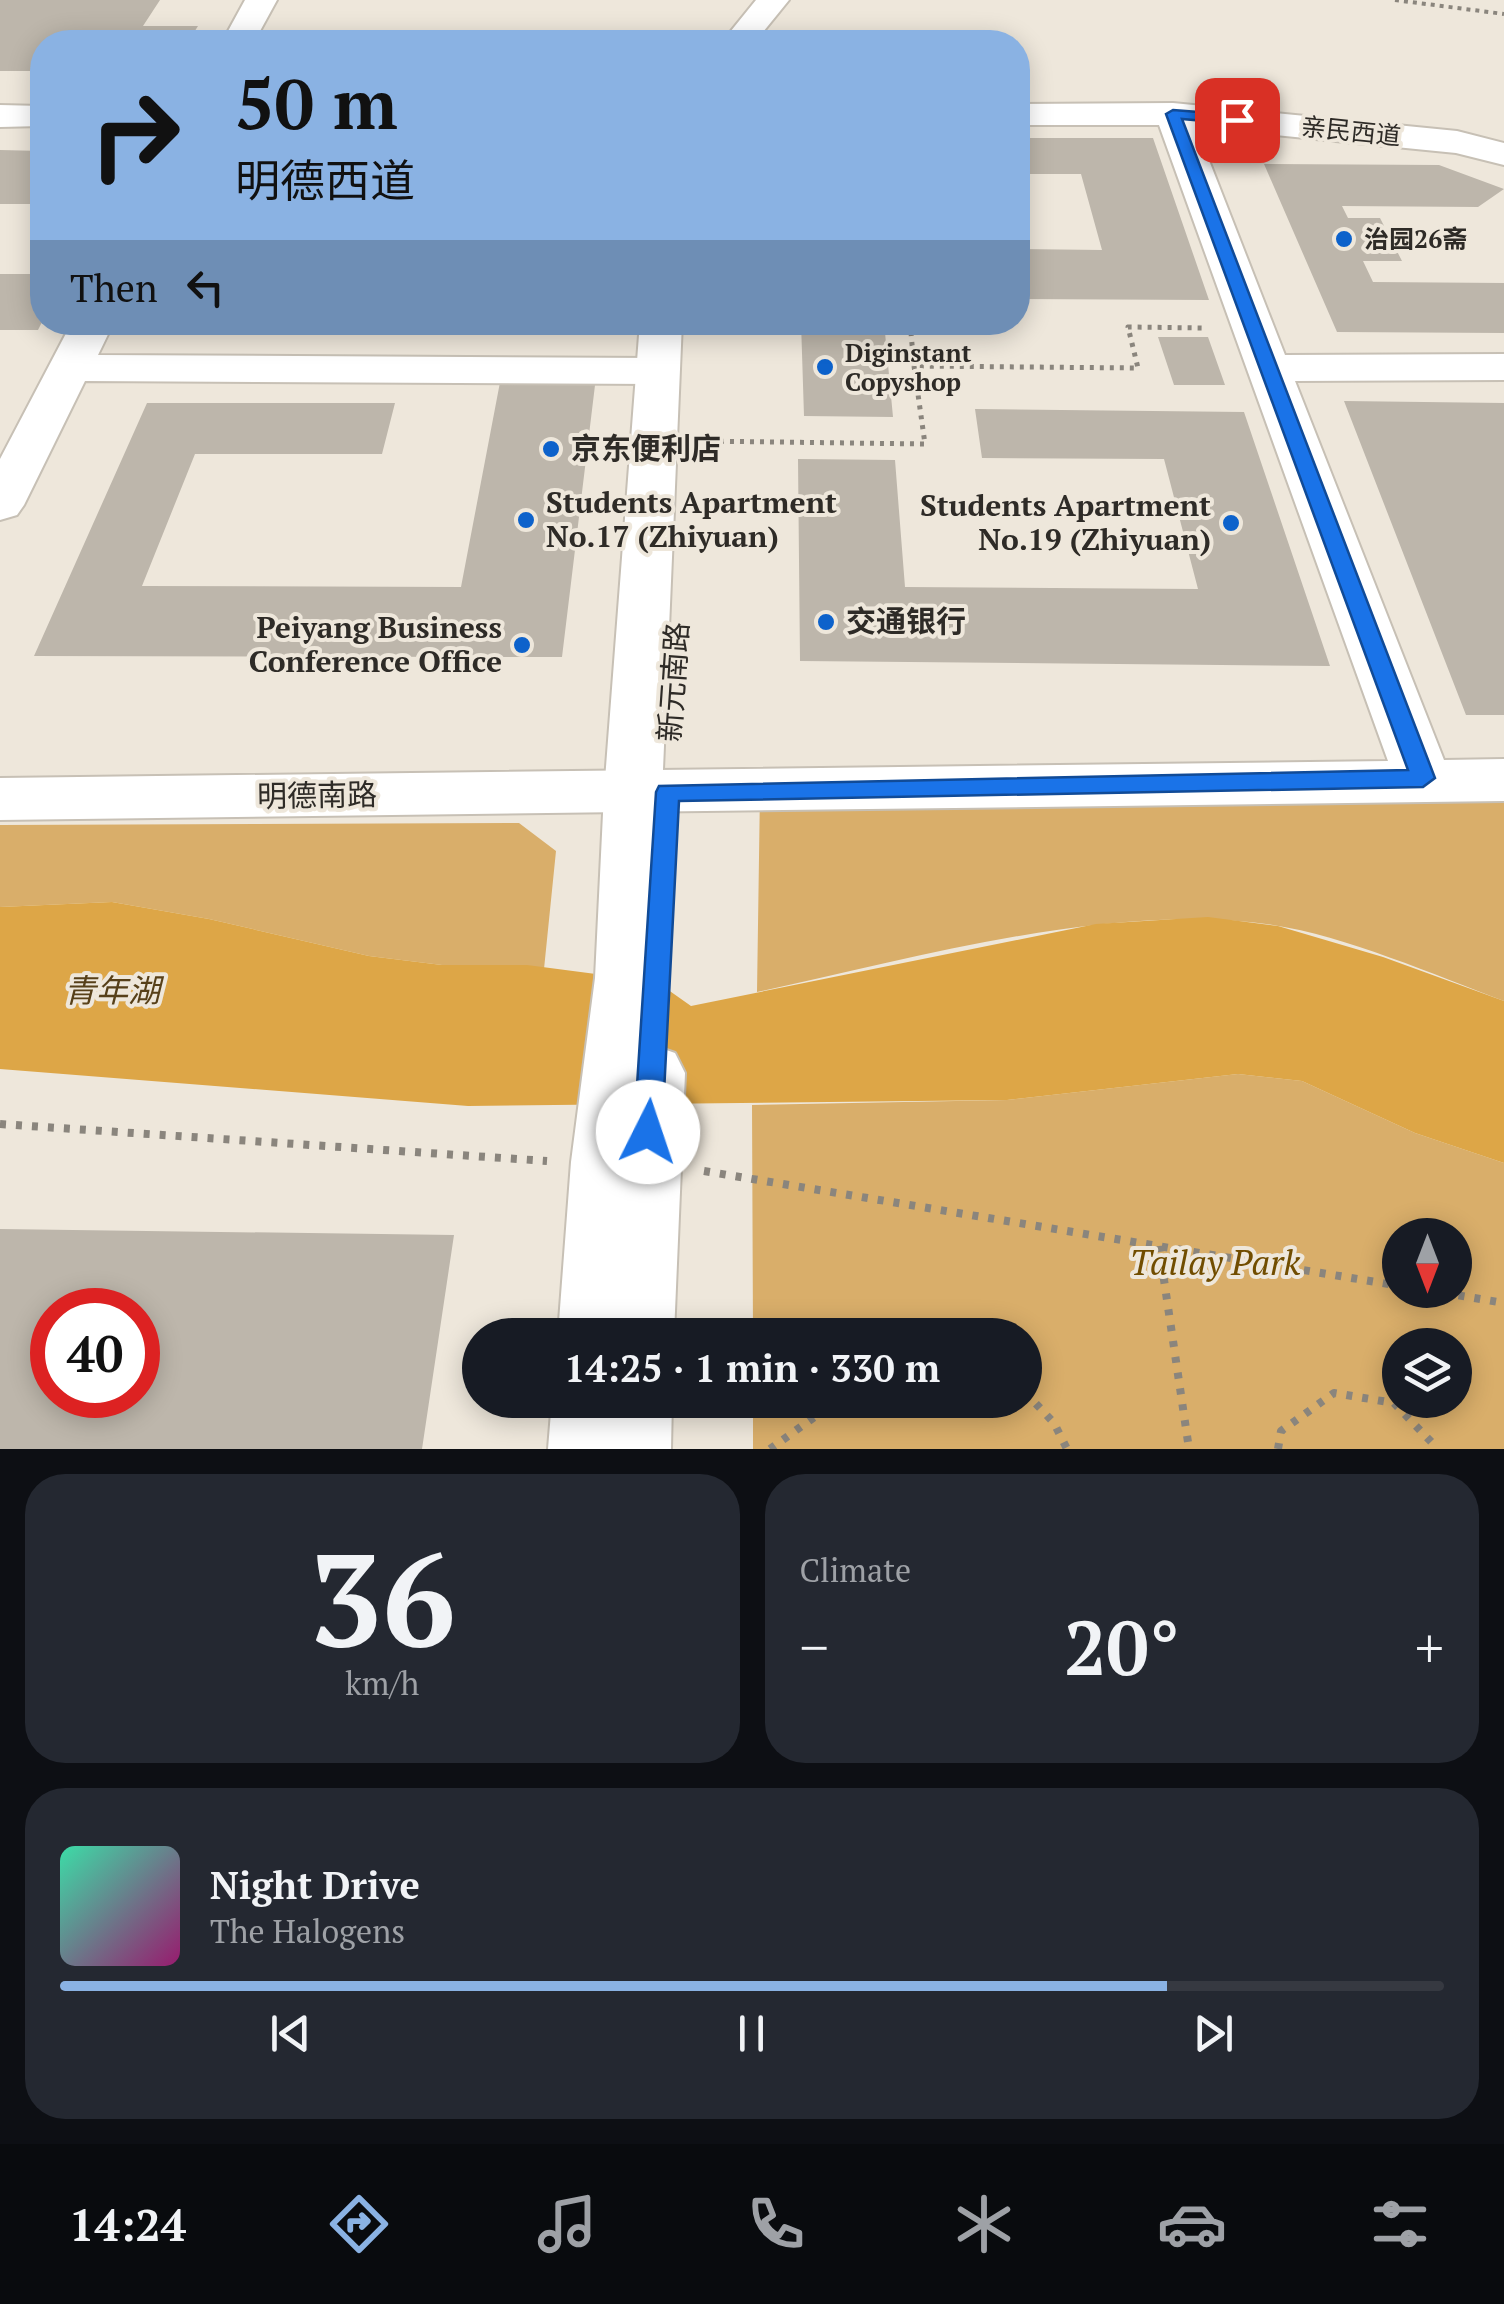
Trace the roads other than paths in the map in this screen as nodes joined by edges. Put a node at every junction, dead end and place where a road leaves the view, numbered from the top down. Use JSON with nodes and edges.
{"nodes":[{"id":1,"x":261,"y":0,"type":"edge"},
{"id":2,"x":773,"y":0,"type":"edge"},
{"id":3,"x":804,"y":0,"type":"edge"},
{"id":4,"x":245,"y":30,"type":"edge"},
{"id":5,"x":748,"y":30,"type":"edge"},
{"id":6,"x":780,"y":30,"type":"edge"},
{"id":7,"x":1173,"y":114,"type":"junction"},
{"id":8,"x":1030,"y":115,"type":"edge"},
{"id":9,"x":0,"y":116,"type":"edge"},
{"id":10,"x":30,"y":116,"type":"edge"},
{"id":11,"x":1504,"y":154,"type":"edge"},
{"id":12,"x":87,"y":335,"type":"edge"},
{"id":13,"x":660,"y":335,"type":"edge"},
{"id":14,"x":696,"y":335,"type":"edge"},
{"id":15,"x":1261,"y":348,"type":"junction"},
{"id":16,"x":1504,"y":367,"type":"edge"},
{"id":17,"x":70,"y":368,"type":"junction"},
{"id":18,"x":657,"y":371,"type":"junction"},
{"id":19,"x":0,"y":505,"type":"edge"},
{"id":20,"x":1423,"y":778,"type":"junction"},
{"id":21,"x":1504,"y":780,"type":"edge"},
{"id":22,"x":650,"y":793,"type":"junction"},
{"id":23,"x":0,"y":799,"type":"edge"},
{"id":24,"x":633,"y":1102,"type":"junction"},
{"id":25,"x":595,"y":1318,"type":"edge"},
{"id":26,"x":637,"y":1318,"type":"edge"},
{"id":27,"x":589,"y":1418,"type":"edge"},
{"id":28,"x":633,"y":1418,"type":"edge"},
{"id":29,"x":587,"y":1449,"type":"edge"},
{"id":30,"x":632,"y":1449,"type":"edge"}],
"edges":[{"from":1,"to":4,"type":"street"},
{"from":2,"to":5,"type":"street"},
{"from":3,"to":6,"type":"street"},
{"from":7,"to":8,"type":"street","name":"亲民西道"},
{"from":7,"to":11,"type":"street","name":"亲民西道"},
{"from":7,"to":15,"type":"street"},
{"from":9,"to":10,"type":"street"},
{"from":12,"to":17,"type":"street"},
{"from":13,"to":18,"type":"street","name":"新元南路"},
{"from":14,"to":22,"type":"street","name":"新元南路"},
{"from":15,"to":16,"type":"street"},
{"from":15,"to":20,"type":"street"},
{"from":17,"to":18,"type":"street"},
{"from":17,"to":19,"type":"street"},
{"from":18,"to":22,"type":"street","name":"新元南路"},
{"from":20,"to":21,"type":"street","name":"明德南路"},
{"from":20,"to":22,"type":"street","name":"明德南路"},
{"from":22,"to":23,"type":"street","name":"明德南路"},
{"from":22,"to":24,"type":"street"},
{"from":24,"to":25,"type":"street"},
{"from":24,"to":26,"type":"street"},
{"from":27,"to":29,"type":"street"},
{"from":28,"to":30,"type":"street"}]}
